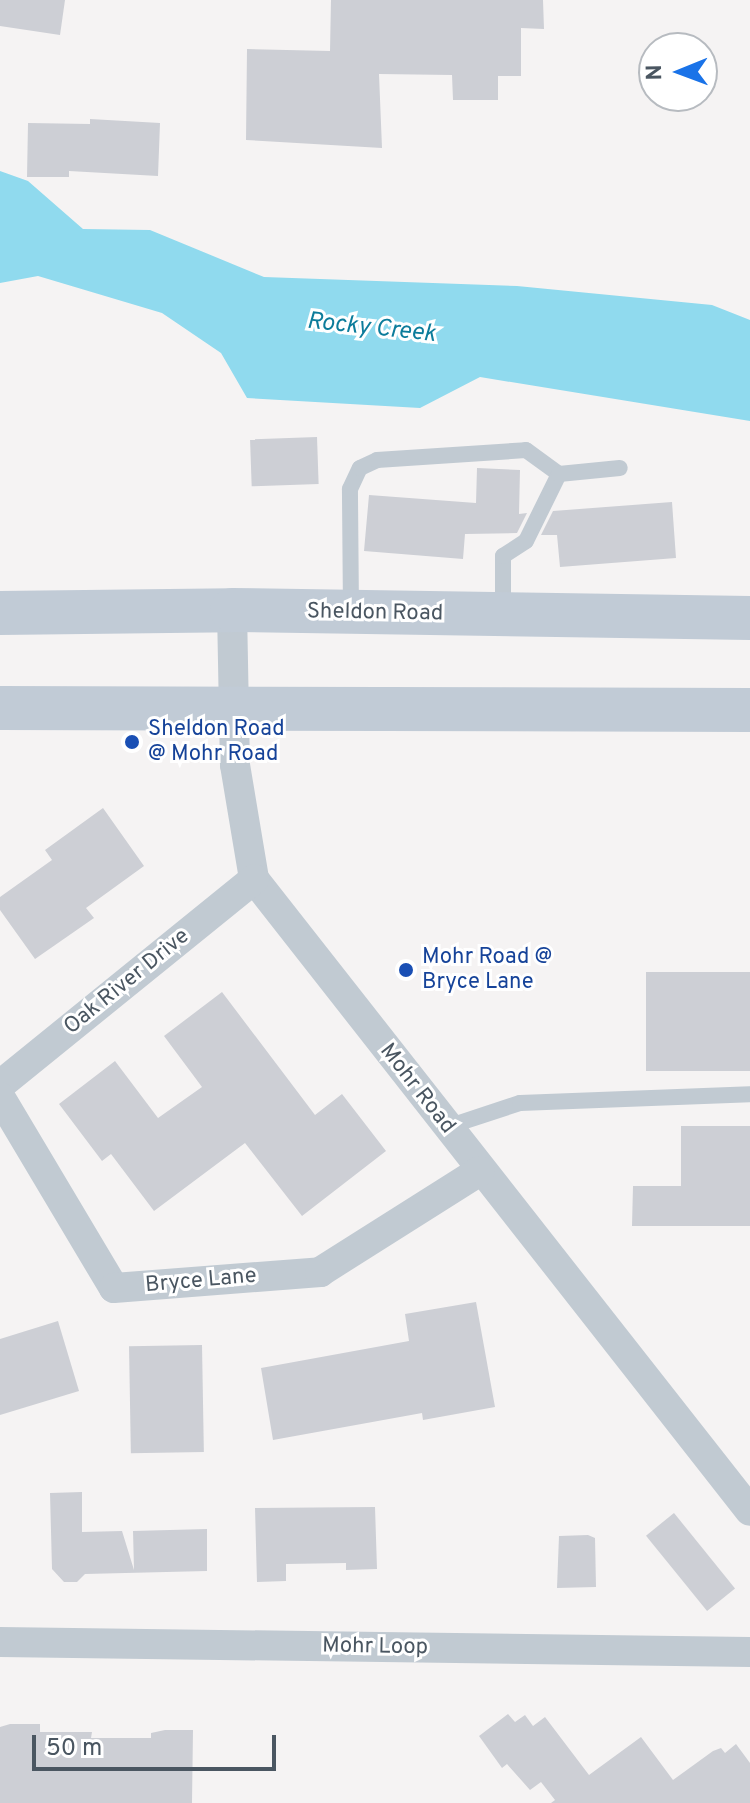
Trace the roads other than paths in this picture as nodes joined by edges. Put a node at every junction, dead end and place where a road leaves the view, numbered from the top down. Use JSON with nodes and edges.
{"nodes":[{"id":1,"x":620,"y":468,"type":"dead end"},
{"id":2,"x":559,"y":474,"type":"junction"},
{"id":3,"x":232,"y":610,"type":"junction"},
{"id":4,"x":0,"y":613,"type":"edge"},
{"id":5,"x":351,"y":613,"type":"junction"},
{"id":6,"x":503,"y":615,"type":"junction"},
{"id":7,"x":750,"y":618,"type":"edge"},
{"id":8,"x":233,"y":707,"type":"junction"},
{"id":9,"x":0,"y":708,"type":"edge"},
{"id":10,"x":750,"y":710,"type":"edge"},
{"id":11,"x":254,"y":879,"type":"junction"},
{"id":12,"x":0,"y":1085,"type":"edge"},
{"id":13,"x":750,"y":1094,"type":"edge"},
{"id":14,"x":0,"y":1097,"type":"edge"},
{"id":15,"x":447,"y":1127,"type":"junction"},
{"id":16,"x":480,"y":1171,"type":"junction"},
{"id":17,"x":750,"y":1511,"type":"edge"},
{"id":18,"x":0,"y":1642,"type":"edge"},
{"id":19,"x":750,"y":1652,"type":"edge"}],
"edges":[{"from":1,"to":2,"type":"lane"},
{"from":2,"to":5,"type":"lane"},
{"from":2,"to":6,"type":"lane"},
{"from":3,"to":4,"type":"main road","name":"Sheldon Road"},
{"from":3,"to":5,"type":"main road","name":"Sheldon Road"},
{"from":3,"to":8,"type":"street","name":"Mohr Road"},
{"from":5,"to":6,"type":"main road","name":"Sheldon Road"},
{"from":6,"to":7,"type":"main road","name":"Sheldon Road"},
{"from":8,"to":9,"type":"main road"},
{"from":8,"to":10,"type":"main road"},
{"from":8,"to":11,"type":"street","name":"Mohr Road"},
{"from":11,"to":12,"type":"street","name":"Oak River Drive"},
{"from":11,"to":15,"type":"street","name":"Mohr Road"},
{"from":13,"to":15,"type":"lane"},
{"from":14,"to":16,"type":"street","name":"Bryce Lane"},
{"from":15,"to":16,"type":"street","name":"Mohr Road"},
{"from":16,"to":17,"type":"street","name":"Mohr Road"},
{"from":18,"to":19,"type":"street","name":"Mohr Loop"}]}
